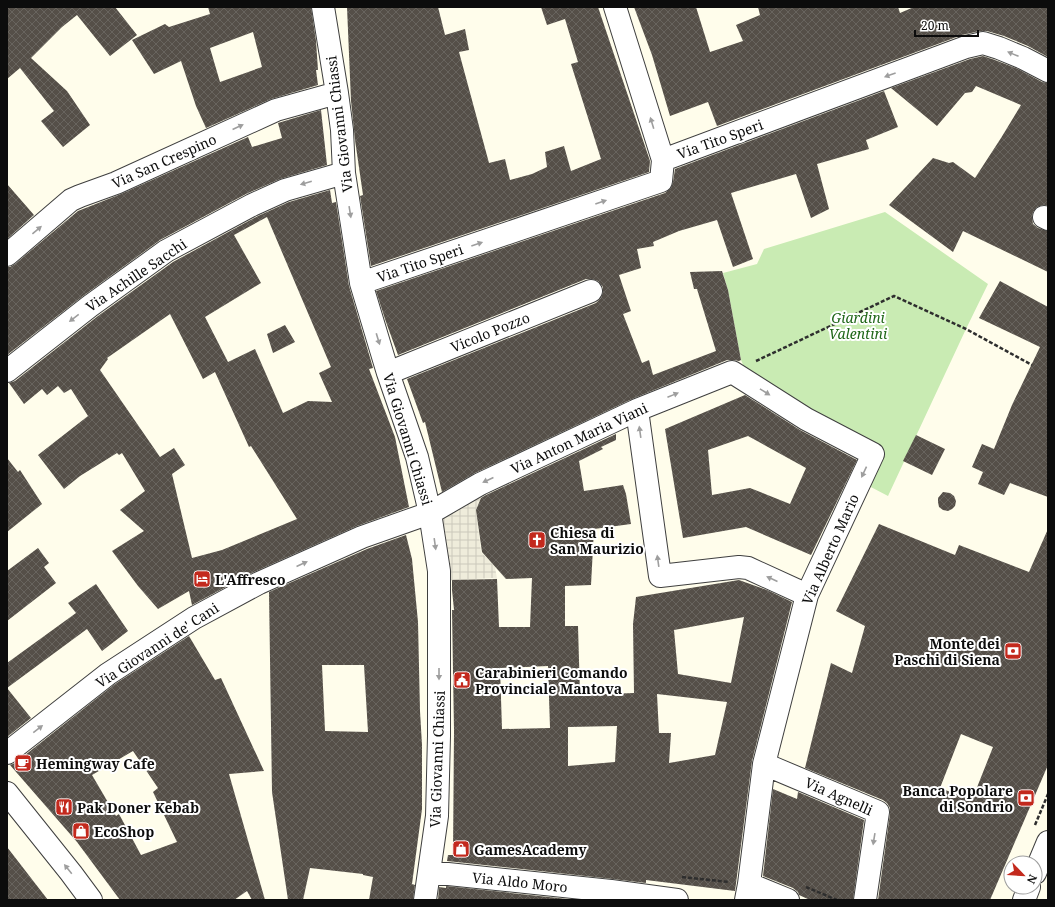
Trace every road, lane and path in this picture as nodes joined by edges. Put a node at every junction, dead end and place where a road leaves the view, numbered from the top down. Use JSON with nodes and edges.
{"nodes":[{"id":1,"x":323,"y":7,"type":"edge"},
{"id":2,"x":615,"y":7,"type":"edge"},
{"id":3,"x":1048,"y":71,"type":"edge"},
{"id":4,"x":337,"y":92,"type":"junction"},
{"id":5,"x":663,"y":160,"type":"junction"},
{"id":6,"x":344,"y":173,"type":"junction"},
{"id":7,"x":7,"y":255,"type":"edge"},
{"id":8,"x":361,"y":283,"type":"junction"},
{"id":9,"x":591,"y":292,"type":"dead end"},
{"id":10,"x":1032,"y":365,"type":"dead end"},
{"id":11,"x":7,"y":371,"type":"edge"},
{"id":12,"x":732,"y":372,"type":"junction"},
{"id":13,"x":388,"y":373,"type":"junction"},
{"id":14,"x":637,"y":410,"type":"junction"},
{"id":15,"x":430,"y":513,"type":"junction"},
{"id":16,"x":808,"y":595,"type":"junction"},
{"id":17,"x":7,"y":753,"type":"edge"},
{"id":18,"x":764,"y":764,"type":"junction"},
{"id":19,"x":7,"y":794,"type":"edge"},
{"id":20,"x":1048,"y":842,"type":"edge"},
{"id":21,"x":1043,"y":855,"type":"edge"},
{"id":22,"x":429,"y":872,"type":"junction"},
{"id":23,"x":676,"y":877,"type":"dead end"},
{"id":24,"x":742,"y":889,"type":"edge"},
{"id":25,"x":91,"y":900,"type":"edge"},
{"id":26,"x":425,"y":900,"type":"edge"},
{"id":27,"x":677,"y":900,"type":"edge"},
{"id":28,"x":788,"y":900,"type":"edge"},
{"id":29,"x":864,"y":900,"type":"edge"}],
"edges":[{"from":1,"to":4,"type":"street","name":"Via Giovanni Chiassi"},
{"from":5,"to":2,"type":"street","one_way":true},
{"from":3,"to":5,"type":"street","name":"Via Tito Speri","one_way":true},
{"from":4,"to":6,"type":"street","name":"Via Giovanni Chiassi"},
{"from":7,"to":4,"type":"street","name":"Via San Crespino","one_way":true},
{"from":8,"to":5,"type":"street","name":"Via Tito Speri","one_way":true},
{"from":6,"to":8,"type":"street","name":"Via Giovanni Chiassi","one_way":true},
{"from":6,"to":11,"type":"street","name":"Via Achille Sacchi","one_way":true},
{"from":8,"to":13,"type":"street","name":"Via Giovanni Chiassi","one_way":true},
{"from":9,"to":13,"type":"street","name":"Vicolo Pozzo"},
{"from":10,"to":12,"type":"path"},
{"from":14,"to":12,"type":"street","name":"Via Anton Maria Viani","one_way":true},
{"from":12,"to":16,"type":"street","name":"Via Alberto Mario","one_way":true},
{"from":13,"to":15,"type":"street","name":"Via Giovanni Chiassi"},
{"from":14,"to":15,"type":"street","name":"Via Anton Maria Viani","one_way":true},
{"from":16,"to":14,"type":"street","one_way":true},
{"from":17,"to":15,"type":"street","name":"Via Giovanni de' Cani","one_way":true},
{"from":15,"to":22,"type":"street","name":"Via Giovanni Chiassi","one_way":true},
{"from":16,"to":18,"type":"street","name":"Via Alberto Mario"},
{"from":18,"to":24,"type":"street","name":"Via Alberto Mario"},
{"from":18,"to":29,"type":"street","name":"Via Agnelli","one_way":true},
{"from":25,"to":19,"type":"street","one_way":true},
{"from":20,"to":21,"type":"street"},
{"from":22,"to":26,"type":"street","name":"Via Giovanni Chiassi"},
{"from":22,"to":27,"type":"street","name":"Via Aldo Moro"},
{"from":23,"to":24,"type":"path"},
{"from":24,"to":28,"type":"street"}]}
